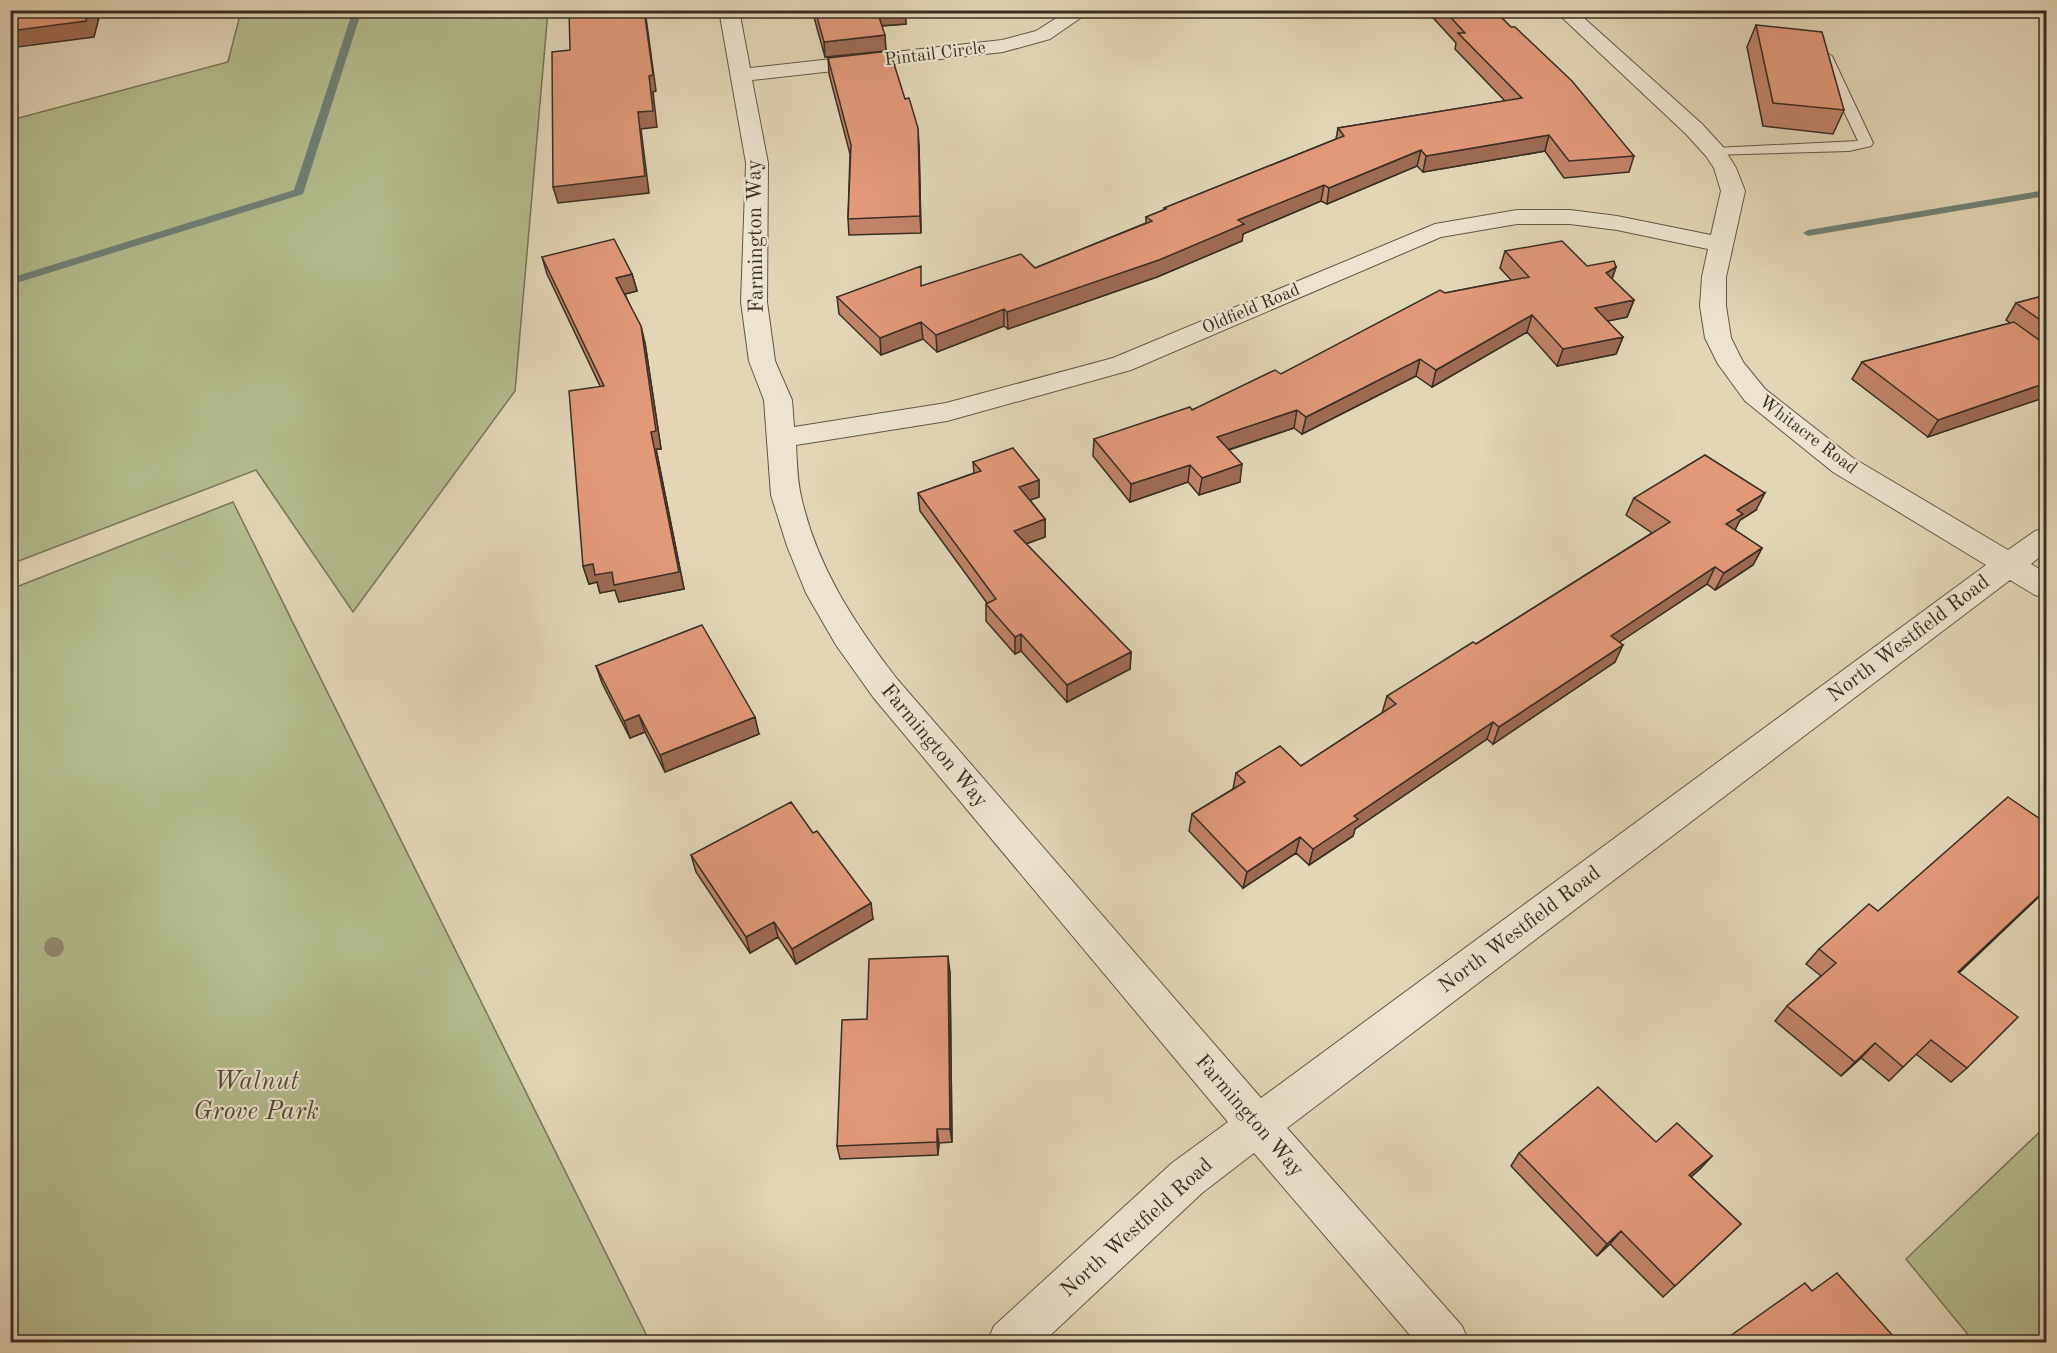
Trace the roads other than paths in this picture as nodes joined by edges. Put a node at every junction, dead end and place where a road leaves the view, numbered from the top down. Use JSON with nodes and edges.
{"nodes":[{"id":1,"x":729,"y":10,"type":"edge"},
{"id":2,"x":1083,"y":10,"type":"edge"},
{"id":3,"x":1564,"y":11,"type":"edge"},
{"id":4,"x":1825,"y":56,"type":"edge"},
{"id":5,"x":742,"y":75,"type":"junction"},
{"id":6,"x":1715,"y":152,"type":"junction"},
{"id":7,"x":1721,"y":244,"type":"junction"},
{"id":8,"x":781,"y":438,"type":"junction"},
{"id":9,"x":2046,"y":538,"type":"edge"},
{"id":10,"x":2009,"y":564,"type":"junction"},
{"id":11,"x":2046,"y":587,"type":"edge"},
{"id":12,"x":1257,"y":1125,"type":"junction"},
{"id":13,"x":1010,"y":1342,"type":"edge"},
{"id":14,"x":1446,"y":1342,"type":"edge"}],
"edges":[{"from":1,"to":5,"type":"street","name":"Farmington Way"},
{"from":2,"to":5,"type":"street","name":"Pintail Circle"},
{"from":3,"to":6,"type":"street","name":"Whitacre Road"},
{"from":4,"to":6,"type":"lane"},
{"from":5,"to":8,"type":"street","name":"Farmington Way"},
{"from":6,"to":7,"type":"street","name":"Whitacre Road"},
{"from":7,"to":8,"type":"street","name":"Oldfield Road"},
{"from":7,"to":10,"type":"street","name":"Whitacre Road"},
{"from":8,"to":12,"type":"street","name":"Farmington Way"},
{"from":9,"to":10,"type":"street","name":"North Westfield Road"},
{"from":10,"to":11,"type":"street","name":"Whitacre Road"},
{"from":10,"to":12,"type":"street","name":"North Westfield Road"},
{"from":12,"to":13,"type":"street","name":"North Westfield Road"},
{"from":12,"to":14,"type":"street","name":"Farmington Way"}]}
